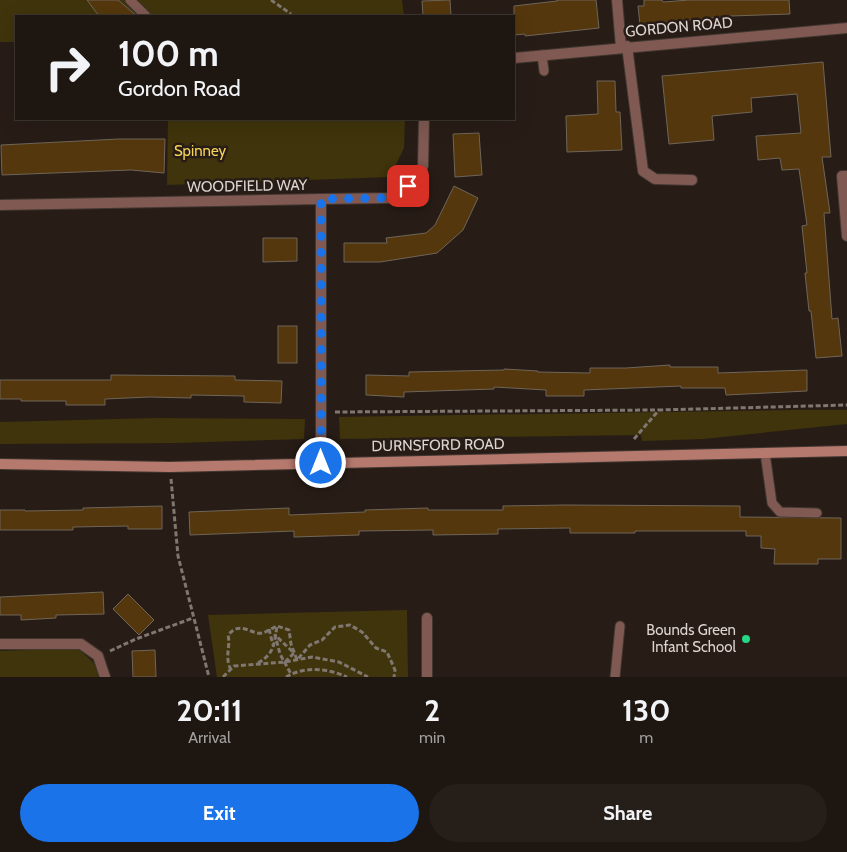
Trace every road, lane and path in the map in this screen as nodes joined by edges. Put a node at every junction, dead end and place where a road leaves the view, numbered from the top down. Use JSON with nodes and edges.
{"nodes":[{"id":1,"x":130,"y":0,"type":"edge"},
{"id":2,"x":271,"y":0,"type":"edge"},
{"id":3,"x":617,"y":0,"type":"edge"},
{"id":4,"x":291,"y":14,"type":"dead end"},
{"id":5,"x":145,"y":15,"type":"edge"},
{"id":6,"x":847,"y":28,"type":"edge"},
{"id":7,"x":624,"y":47,"type":"junction"},
{"id":8,"x":542,"y":55,"type":"junction"},
{"id":9,"x":515,"y":58,"type":"edge"},
{"id":10,"x":544,"y":72,"type":"dead end"},
{"id":11,"x":424,"y":120,"type":"edge"},
{"id":12,"x":847,"y":176,"type":"edge"},
{"id":13,"x":692,"y":180,"type":"dead end"},
{"id":14,"x":321,"y":199,"type":"junction"},
{"id":15,"x":0,"y":205,"type":"edge"},
{"id":16,"x":847,"y":236,"type":"edge"},
{"id":17,"x":847,"y":405,"type":"edge"},
{"id":18,"x":659,"y":410,"type":"junction"},
{"id":19,"x":334,"y":412,"type":"dead end"},
{"id":20,"x":634,"y":439,"type":"dead end"},
{"id":21,"x":847,"y":451,"type":"edge"},
{"id":22,"x":765,"y":453,"type":"junction"},
{"id":23,"x":321,"y":463,"type":"junction"},
{"id":24,"x":0,"y":464,"type":"edge"},
{"id":25,"x":170,"y":466,"type":"junction"},
{"id":26,"x":817,"y":513,"type":"dead end"},
{"id":27,"x":194,"y":618,"type":"junction"},
{"id":28,"x":427,"y":618,"type":"dead end"},
{"id":29,"x":277,"y":626,"type":"junction"},
{"id":30,"x":620,"y":626,"type":"dead end"},
{"id":31,"x":268,"y":629,"type":"junction"},
{"id":32,"x":275,"y":635,"type":"junction"},
{"id":33,"x":0,"y":644,"type":"edge"},
{"id":34,"x":273,"y":649,"type":"junction"},
{"id":35,"x":294,"y":653,"type":"junction"},
{"id":36,"x":280,"y":654,"type":"junction"},
{"id":37,"x":98,"y":656,"type":"junction"},
{"id":38,"x":296,"y":660,"type":"junction"},
{"id":39,"x":285,"y":662,"type":"junction"},
{"id":40,"x":258,"y":663,"type":"dead end"},
{"id":41,"x":231,"y":670,"type":"junction"},
{"id":42,"x":291,"y":674,"type":"junction"},
{"id":43,"x":105,"y":677,"type":"edge"},
{"id":44,"x":209,"y":677,"type":"edge"},
{"id":45,"x":223,"y":677,"type":"edge"},
{"id":46,"x":286,"y":677,"type":"edge"},
{"id":47,"x":347,"y":677,"type":"edge"},
{"id":48,"x":368,"y":677,"type":"edge"},
{"id":49,"x":394,"y":677,"type":"edge"},
{"id":50,"x":427,"y":677,"type":"edge"},
{"id":51,"x":615,"y":677,"type":"edge"}],
"edges":[{"from":1,"to":5,"type":"lane"},
{"from":2,"to":4,"type":"path"},
{"from":3,"to":7,"type":"street"},
{"from":6,"to":7,"type":"street","name":"GORDON ROAD"},
{"from":7,"to":8,"type":"street","name":"GORDON ROAD"},
{"from":7,"to":13,"type":"street"},
{"from":8,"to":9,"type":"street","name":"GORDON ROAD"},
{"from":8,"to":10,"type":"lane"},
{"from":11,"to":14,"type":"street"},
{"from":12,"to":16,"type":"street"},
{"from":14,"to":15,"type":"street","name":"WOODFIELD WAY"},
{"from":14,"to":23,"type":"street","name":"WOODFIELD WAY"},
{"from":17,"to":18,"type":"path"},
{"from":18,"to":19,"type":"path"},
{"from":18,"to":20,"type":"path"},
{"from":21,"to":22,"type":"main road","name":"DURNSFORD ROAD"},
{"from":22,"to":23,"type":"main road","name":"DURNSFORD ROAD"},
{"from":22,"to":26,"type":"lane"},
{"from":23,"to":25,"type":"main road","name":"DURNSFORD ROAD"},
{"from":24,"to":25,"type":"main road","name":"DURNSFORD ROAD"},
{"from":25,"to":27,"type":"path"},
{"from":27,"to":37,"type":"path"},
{"from":27,"to":44,"type":"path"},
{"from":28,"to":50,"type":"street"},
{"from":29,"to":31,"type":"path"},
{"from":29,"to":32,"type":"path"},
{"from":29,"to":35,"type":"path"},
{"from":30,"to":51,"type":"lane"},
{"from":31,"to":34,"type":"path"},
{"from":31,"to":41,"type":"path"},
{"from":32,"to":34,"type":"path"},
{"from":32,"to":35,"type":"path"},
{"from":32,"to":36,"type":"path"},
{"from":33,"to":37,"type":"street"},
{"from":34,"to":36,"type":"path"},
{"from":34,"to":40,"type":"path"},
{"from":35,"to":38,"type":"path"},
{"from":35,"to":39,"type":"path"},
{"from":36,"to":39,"type":"path"},
{"from":37,"to":43,"type":"street"},
{"from":38,"to":39,"type":"path"},
{"from":38,"to":48,"type":"path"},
{"from":38,"to":49,"type":"path"},
{"from":39,"to":41,"type":"path"},
{"from":39,"to":42,"type":"path"},
{"from":41,"to":45,"type":"path"},
{"from":42,"to":46,"type":"path"},
{"from":42,"to":47,"type":"path"}]}
